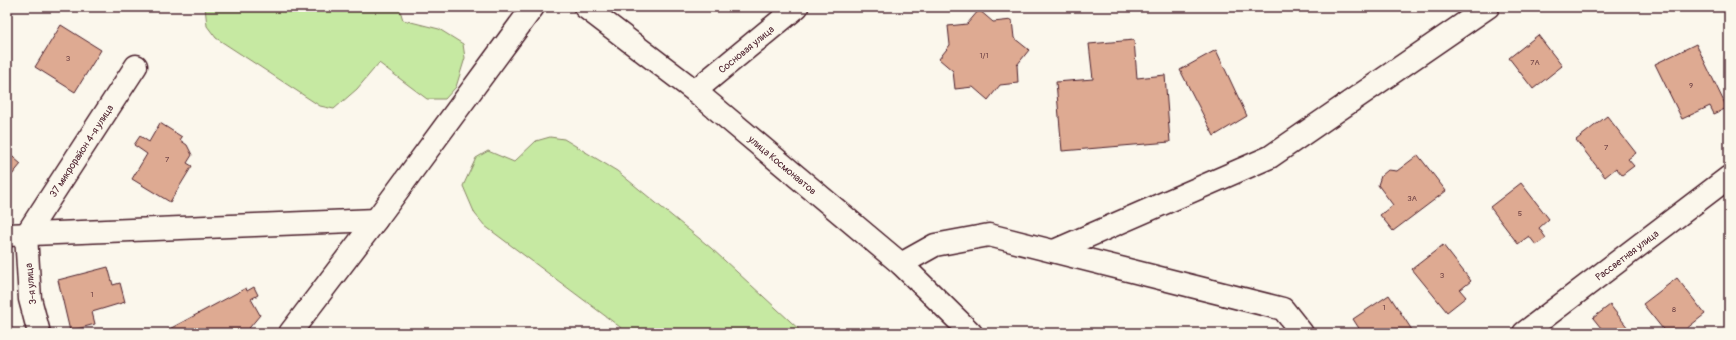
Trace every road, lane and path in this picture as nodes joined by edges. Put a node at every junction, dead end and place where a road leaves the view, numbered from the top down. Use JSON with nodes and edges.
{"nodes":[{"id":1,"x":533,"y":7,"type":"edge"},
{"id":2,"x":585,"y":7,"type":"edge"},
{"id":3,"x":797,"y":7,"type":"edge"},
{"id":4,"x":1488,"y":7,"type":"edge"},
{"id":5,"x":136,"y":66,"type":"dead end"},
{"id":6,"x":695,"y":91,"type":"junction"},
{"id":7,"x":1729,"y":177,"type":"edge"},
{"id":8,"x":376,"y":220,"type":"junction"},
{"id":9,"x":17,"y":235,"type":"edge"},
{"id":10,"x":1054,"y":251,"type":"junction"},
{"id":11,"x":901,"y":264,"type":"junction"},
{"id":12,"x":39,"y":333,"type":"edge"},
{"id":13,"x":290,"y":333,"type":"edge"},
{"id":14,"x":971,"y":333,"type":"edge"},
{"id":15,"x":1302,"y":333,"type":"edge"},
{"id":16,"x":1524,"y":333,"type":"edge"}],
"edges":[{"from":1,"to":8,"type":"street"},
{"from":2,"to":6,"type":"street","name":"улица Космонавтов"},
{"from":3,"to":6,"type":"street","name":"Сосновая улица"},
{"from":4,"to":10,"type":"street"},
{"from":5,"to":9,"type":"street","name":"37 микрорайон 4-я улица"},
{"from":6,"to":11,"type":"street","name":"улица Космонавтов"},
{"from":7,"to":16,"type":"street","name":"Рассветная улица"},
{"from":8,"to":9,"type":"street"},
{"from":8,"to":13,"type":"street"},
{"from":9,"to":12,"type":"street","name":"3-я улица"},
{"from":10,"to":11,"type":"street"},
{"from":10,"to":15,"type":"street"},
{"from":11,"to":14,"type":"street","name":"улица Космонавтов"}]}
